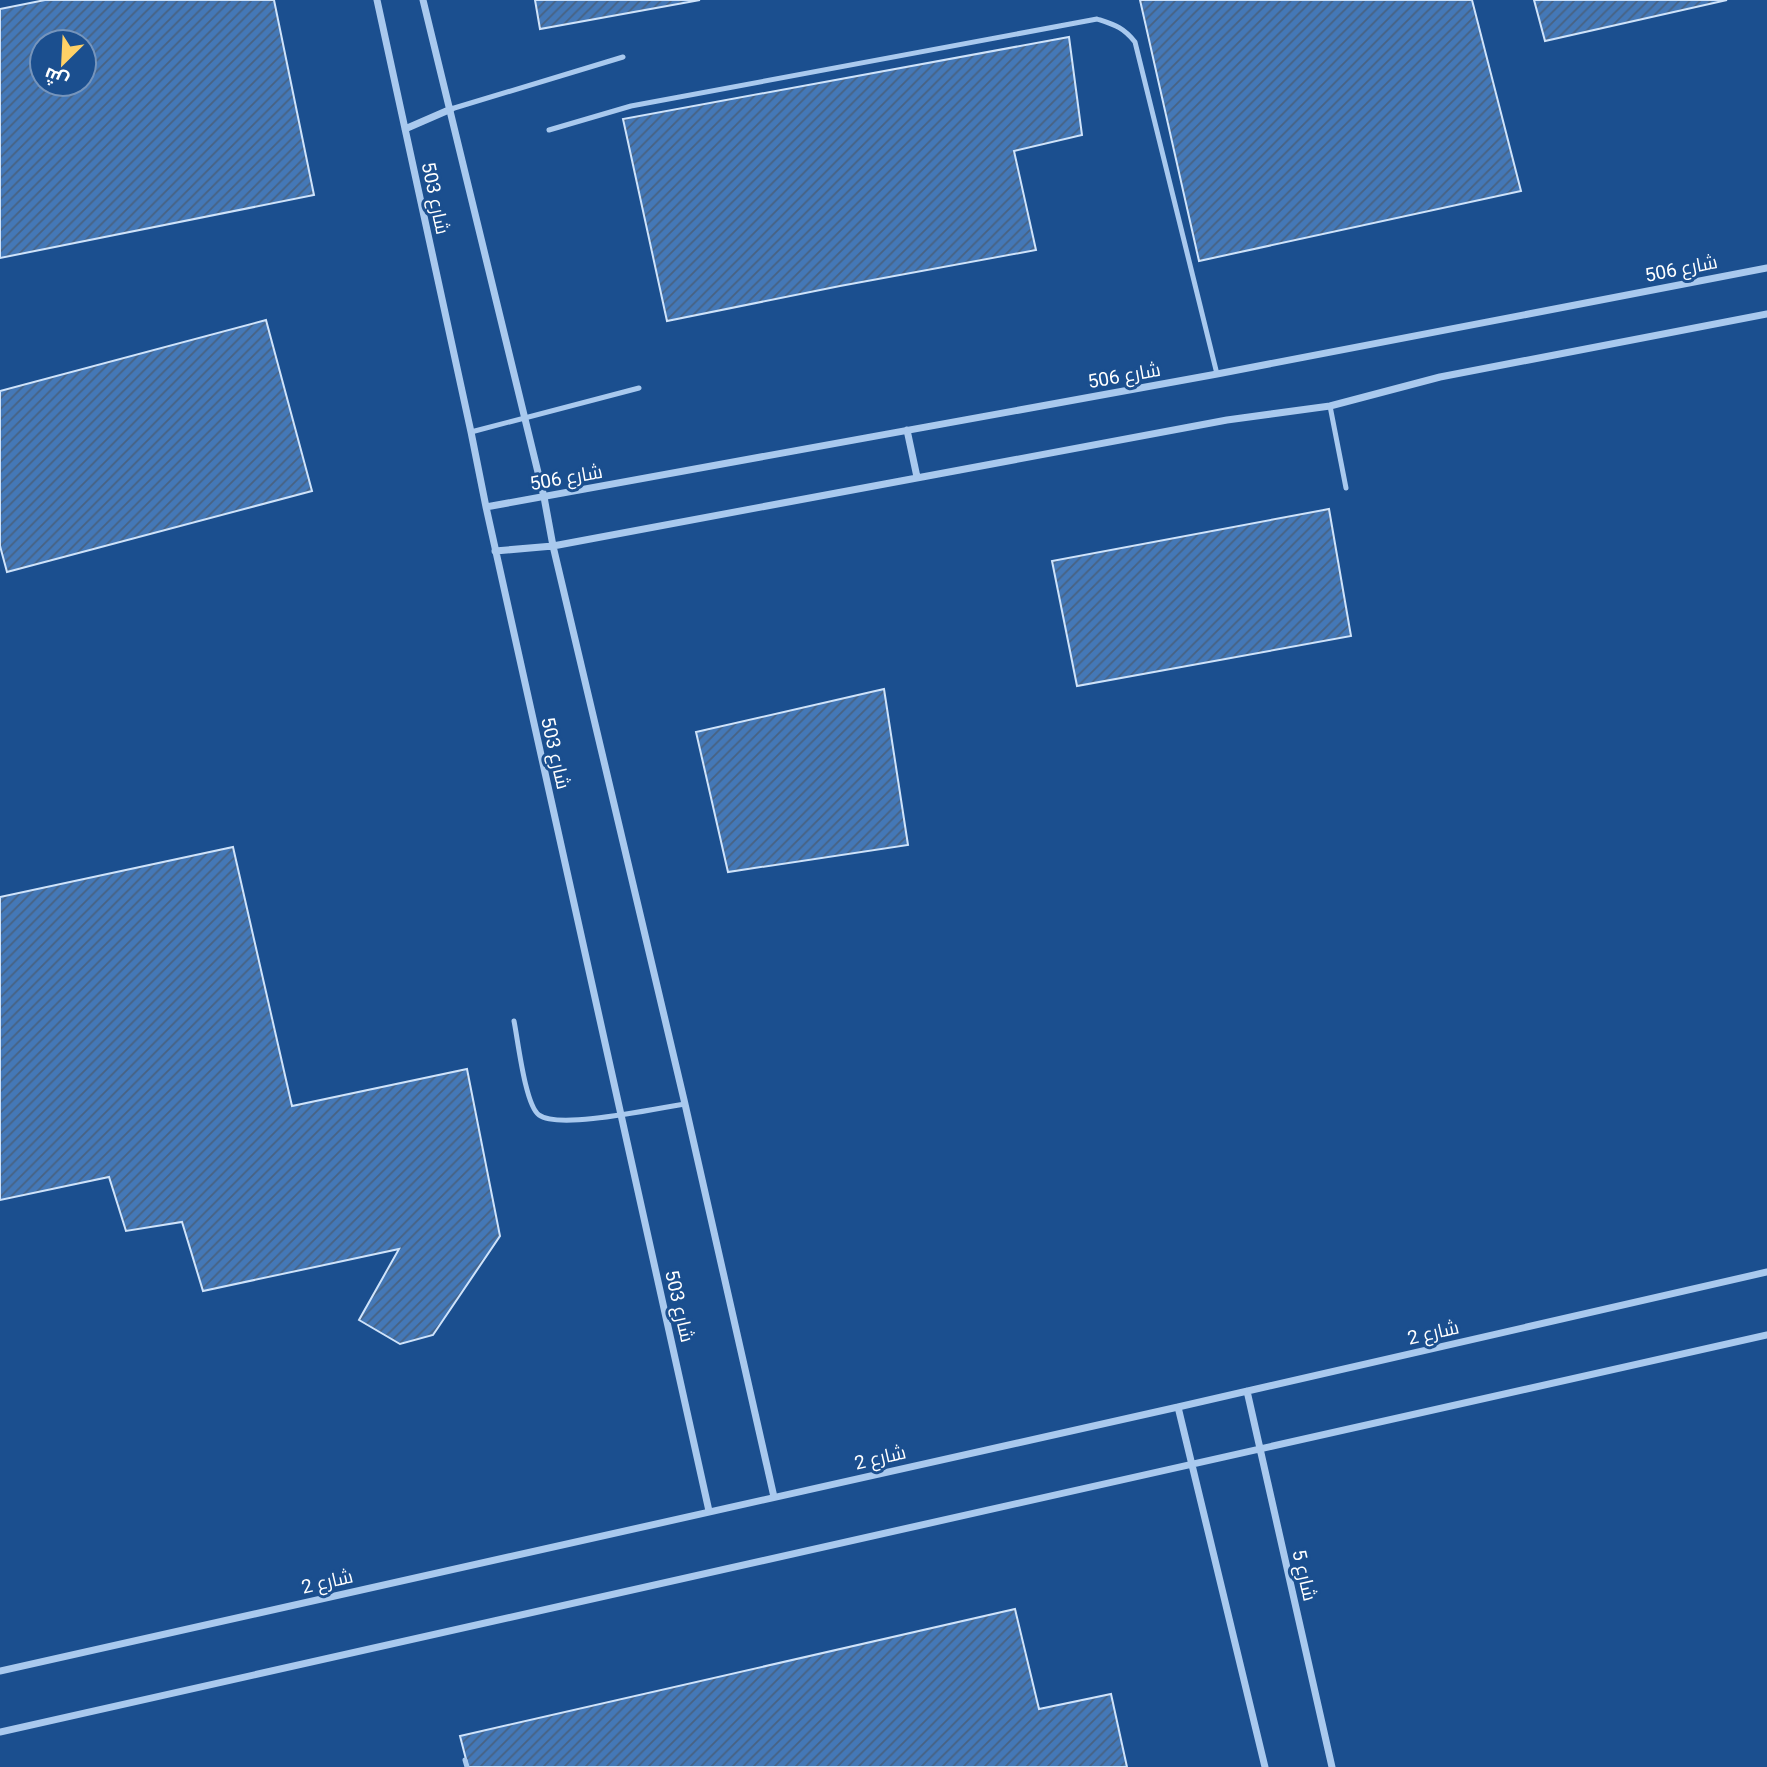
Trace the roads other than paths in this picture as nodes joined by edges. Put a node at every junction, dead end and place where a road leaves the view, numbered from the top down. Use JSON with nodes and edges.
{"nodes":[{"id":1,"x":377,"y":0,"type":"edge"},
{"id":2,"x":423,"y":0,"type":"edge"},
{"id":3,"x":623,"y":57,"type":"dead end"},
{"id":4,"x":451,"y":110,"type":"junction"},
{"id":5,"x":405,"y":130,"type":"junction"},
{"id":6,"x":549,"y":130,"type":"dead end"},
{"id":7,"x":1767,"y":268,"type":"edge"},
{"id":8,"x":1767,"y":314,"type":"edge"},
{"id":9,"x":1217,"y":374,"type":"junction"},
{"id":10,"x":639,"y":388,"type":"dead end"},
{"id":11,"x":1330,"y":405,"type":"junction"},
{"id":12,"x":525,"y":419,"type":"junction"},
{"id":13,"x":907,"y":430,"type":"junction"},
{"id":14,"x":471,"y":432,"type":"junction"},
{"id":15,"x":917,"y":477,"type":"junction"},
{"id":16,"x":1346,"y":488,"type":"dead end"},
{"id":17,"x":544,"y":497,"type":"junction"},
{"id":18,"x":486,"y":507,"type":"junction"},
{"id":19,"x":553,"y":546,"type":"junction"},
{"id":20,"x":495,"y":551,"type":"junction"},
{"id":21,"x":514,"y":1021,"type":"dead end"},
{"id":22,"x":685,"y":1104,"type":"junction"},
{"id":23,"x":621,"y":1115,"type":"junction"},
{"id":24,"x":1767,"y":1272,"type":"edge"},
{"id":25,"x":1767,"y":1335,"type":"edge"},
{"id":26,"x":1247,"y":1391,"type":"junction"},
{"id":27,"x":1178,"y":1407,"type":"junction"},
{"id":28,"x":1260,"y":1449,"type":"junction"},
{"id":29,"x":1191,"y":1465,"type":"junction"},
{"id":30,"x":774,"y":1497,"type":"junction"},
{"id":31,"x":709,"y":1511,"type":"junction"},
{"id":32,"x":0,"y":1671,"type":"edge"},
{"id":33,"x":0,"y":1732,"type":"edge"},
{"id":34,"x":1265,"y":1767,"type":"edge"},
{"id":35,"x":1332,"y":1767,"type":"edge"}],
"edges":[{"from":1,"to":5,"type":"street","name":"شارع 503"},
{"from":2,"to":4,"type":"street","name":"شارع 503"},
{"from":3,"to":4,"type":"lane"},
{"from":4,"to":5,"type":"street"},
{"from":4,"to":12,"type":"street","name":"شارع 503"},
{"from":5,"to":14,"type":"street","name":"شارع 503"},
{"from":6,"to":9,"type":"lane"},
{"from":7,"to":9,"type":"street","name":"شارع 506"},
{"from":8,"to":11,"type":"street"},
{"from":9,"to":13,"type":"street","name":"شارع 506"},
{"from":10,"to":12,"type":"lane"},
{"from":11,"to":15,"type":"street"},
{"from":11,"to":16,"type":"lane"},
{"from":12,"to":14,"type":"lane"},
{"from":12,"to":17,"type":"street","name":"شارع 503"},
{"from":13,"to":15,"type":"street"},
{"from":13,"to":17,"type":"street","name":"شارع 506"},
{"from":14,"to":18,"type":"street","name":"شارع 503"},
{"from":15,"to":19,"type":"street"},
{"from":17,"to":18,"type":"street","name":"شارع 506"},
{"from":17,"to":19,"type":"street","name":"شارع 503"},
{"from":18,"to":20,"type":"street","name":"شارع 503"},
{"from":19,"to":20,"type":"street"},
{"from":19,"to":22,"type":"street","name":"شارع 503"},
{"from":20,"to":23,"type":"street","name":"شارع 503"},
{"from":21,"to":23,"type":"lane"},
{"from":22,"to":23,"type":"lane"},
{"from":22,"to":30,"type":"street","name":"شارع 503"},
{"from":23,"to":31,"type":"street","name":"شارع 503"},
{"from":24,"to":26,"type":"street","name":"شارع 2"},
{"from":25,"to":28,"type":"street"},
{"from":26,"to":27,"type":"street","name":"شارع 2"},
{"from":26,"to":28,"type":"street","name":"شارع 5"},
{"from":27,"to":29,"type":"street"},
{"from":27,"to":30,"type":"street","name":"شارع 2"},
{"from":28,"to":29,"type":"street"},
{"from":28,"to":35,"type":"street","name":"شارع 5"},
{"from":29,"to":33,"type":"street"},
{"from":29,"to":34,"type":"street"},
{"from":30,"to":31,"type":"street","name":"شارع 2"},
{"from":31,"to":32,"type":"street","name":"شارع 2"}]}
